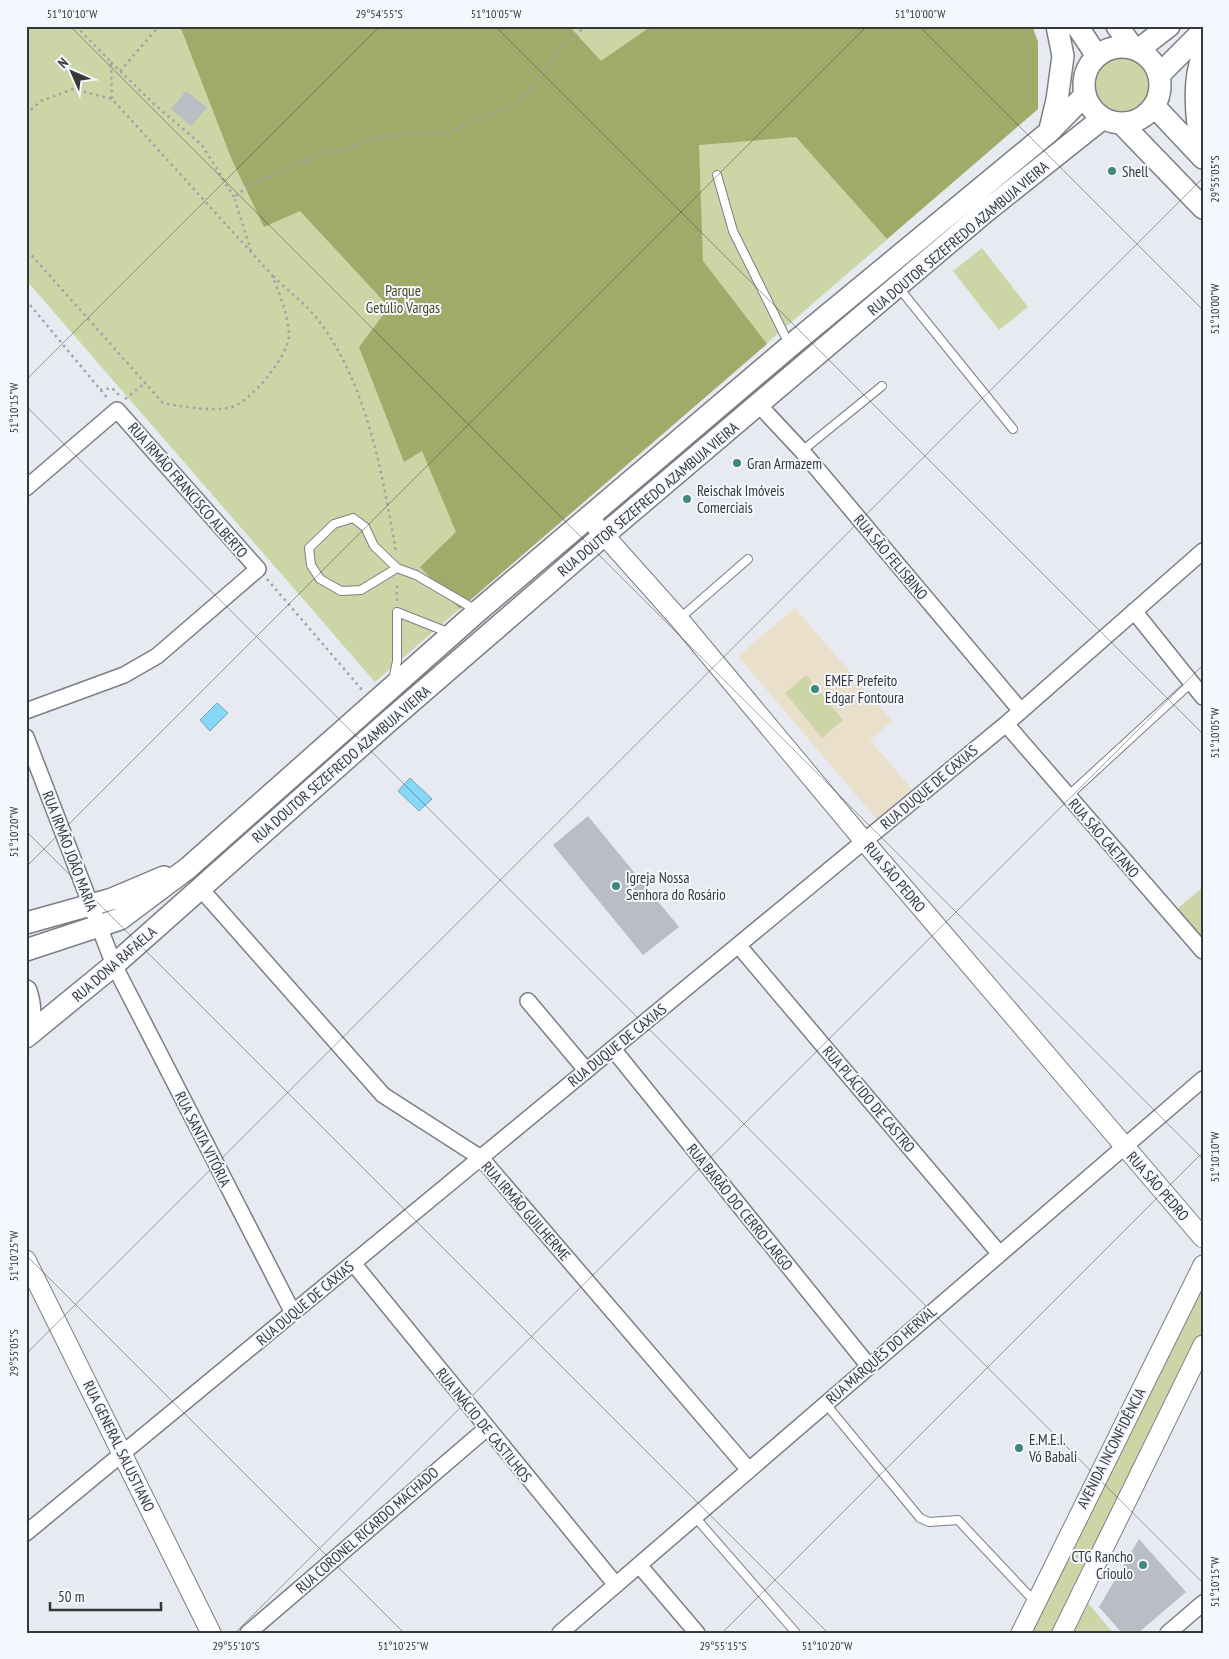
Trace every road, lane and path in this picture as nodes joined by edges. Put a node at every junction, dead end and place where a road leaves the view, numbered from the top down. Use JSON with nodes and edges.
{"nodes":[{"id":1,"x":76,"y":26,"type":"edge"},
{"id":2,"x":159,"y":26,"type":"edge"},
{"id":3,"x":586,"y":26,"type":"edge"},
{"id":4,"x":1057,"y":26,"type":"edge"},
{"id":5,"x":1077,"y":26,"type":"edge"},
{"id":6,"x":1117,"y":26,"type":"edge"},
{"id":7,"x":1169,"y":26,"type":"edge"},
{"id":8,"x":1203,"y":31,"type":"edge"},
{"id":9,"x":1136,"y":49,"type":"junction"},
{"id":10,"x":1203,"y":55,"type":"edge"},
{"id":11,"x":1097,"y":56,"type":"junction"},
{"id":12,"x":111,"y":62,"type":"junction"},
{"id":13,"x":120,"y":71,"type":"junction"},
{"id":14,"x":1159,"y":75,"type":"junction"},
{"id":15,"x":1085,"y":95,"type":"junction"},
{"id":16,"x":112,"y":99,"type":"junction"},
{"id":17,"x":1154,"y":106,"type":"junction"},
{"id":18,"x":26,"y":114,"type":"edge"},
{"id":19,"x":1112,"y":121,"type":"junction"},
{"id":20,"x":1049,"y":132,"type":"junction"},
{"id":21,"x":1203,"y":157,"type":"edge"},
{"id":22,"x":717,"y":175,"type":"dead end"},
{"id":23,"x":234,"y":197,"type":"junction"},
{"id":24,"x":1203,"y":208,"type":"edge"},
{"id":25,"x":26,"y":249,"type":"edge"},
{"id":26,"x":251,"y":252,"type":"junction"},
{"id":27,"x":272,"y":275,"type":"junction"},
{"id":28,"x":898,"y":287,"type":"junction"},
{"id":29,"x":26,"y":300,"type":"edge"},
{"id":30,"x":790,"y":346,"type":"junction"},
{"id":31,"x":145,"y":382,"type":"junction"},
{"id":32,"x":882,"y":386,"type":"dead end"},
{"id":33,"x":112,"y":388,"type":"dead end"},
{"id":34,"x":100,"y":390,"type":"junction"},
{"id":35,"x":121,"y":405,"type":"junction"},
{"id":36,"x":759,"y":405,"type":"junction"},
{"id":37,"x":1013,"y":429,"type":"dead end"},
{"id":38,"x":802,"y":451,"type":"junction"},
{"id":39,"x":26,"y":488,"type":"edge"},
{"id":40,"x":588,"y":517,"type":"junction"},
{"id":41,"x":604,"y":535,"type":"junction"},
{"id":42,"x":1203,"y":551,"type":"edge"},
{"id":43,"x":748,"y":559,"type":"dead end"},
{"id":44,"x":397,"y":568,"type":"junction"},
{"id":45,"x":258,"y":569,"type":"junction"},
{"id":46,"x":478,"y":611,"type":"junction"},
{"id":47,"x":1134,"y":611,"type":"junction"},
{"id":48,"x":397,"y":612,"type":"junction"},
{"id":49,"x":679,"y":619,"type":"junction"},
{"id":50,"x":452,"y":634,"type":"junction"},
{"id":51,"x":1191,"y":683,"type":"junction"},
{"id":52,"x":392,"y":686,"type":"junction"},
{"id":53,"x":1203,"y":697,"type":"edge"},
{"id":54,"x":373,"y":702,"type":"junction"},
{"id":55,"x":26,"y":711,"type":"edge"},
{"id":56,"x":1021,"y":711,"type":"junction"},
{"id":57,"x":1006,"y":724,"type":"junction"},
{"id":58,"x":26,"y":738,"type":"edge"},
{"id":59,"x":1068,"y":796,"type":"junction"},
{"id":60,"x":864,"y":841,"type":"junction"},
{"id":61,"x":188,"y":868,"type":"junction"},
{"id":62,"x":200,"y":888,"type":"junction"},
{"id":63,"x":91,"y":906,"type":"junction"},
{"id":64,"x":26,"y":923,"type":"edge"},
{"id":65,"x":99,"y":927,"type":"junction"},
{"id":66,"x":738,"y":945,"type":"junction"},
{"id":67,"x":26,"y":950,"type":"edge"},
{"id":68,"x":1203,"y":951,"type":"edge"},
{"id":69,"x":114,"y":965,"type":"junction"},
{"id":70,"x":26,"y":991,"type":"edge"},
{"id":71,"x":528,"y":1001,"type":"dead end"},
{"id":72,"x":26,"y":1032,"type":"edge"},
{"id":73,"x":26,"y":1037,"type":"edge"},
{"id":74,"x":612,"y":1049,"type":"junction"},
{"id":75,"x":586,"y":1070,"type":"junction"},
{"id":76,"x":1203,"y":1079,"type":"edge"},
{"id":77,"x":1124,"y":1146,"type":"junction"},
{"id":78,"x":481,"y":1158,"type":"junction"},
{"id":79,"x":1203,"y":1238,"type":"edge"},
{"id":80,"x":999,"y":1253,"type":"junction"},
{"id":81,"x":26,"y":1260,"type":"edge"},
{"id":82,"x":353,"y":1263,"type":"junction"},
{"id":83,"x":1203,"y":1265,"type":"edge"},
{"id":84,"x":293,"y":1313,"type":"junction"},
{"id":85,"x":1203,"y":1345,"type":"edge"},
{"id":86,"x":868,"y":1366,"type":"junction"},
{"id":87,"x":825,"y":1403,"type":"junction"},
{"id":88,"x":487,"y":1428,"type":"junction"},
{"id":89,"x":123,"y":1453,"type":"junction"},
{"id":90,"x":749,"y":1470,"type":"junction"},
{"id":91,"x":695,"y":1517,"type":"junction"},
{"id":92,"x":26,"y":1533,"type":"edge"},
{"id":93,"x":639,"y":1565,"type":"junction"},
{"id":94,"x":616,"y":1586,"type":"junction"},
{"id":95,"x":1035,"y":1602,"type":"junction"},
{"id":96,"x":1203,"y":1603,"type":"edge"},
{"id":97,"x":1172,"y":1631,"type":"edge"},
{"id":98,"x":211,"y":1633,"type":"edge"},
{"id":99,"x":248,"y":1633,"type":"edge"},
{"id":100,"x":560,"y":1633,"type":"edge"},
{"id":101,"x":697,"y":1633,"type":"edge"},
{"id":102,"x":796,"y":1633,"type":"edge"},
{"id":103,"x":1021,"y":1633,"type":"edge"},
{"id":104,"x":1062,"y":1633,"type":"edge"}],
"edges":[{"from":1,"to":12,"type":"path"},
{"from":2,"to":13,"type":"path"},
{"from":3,"to":23,"type":"path"},
{"from":4,"to":20,"type":"main road"},
{"from":5,"to":11,"type":"main road"},
{"from":6,"to":9,"type":"main road"},
{"from":7,"to":9,"type":"main road"},
{"from":8,"to":14,"type":"main road"},
{"from":9,"to":11,"type":"main road"},
{"from":9,"to":14,"type":"main road"},
{"from":10,"to":21,"type":"main road"},
{"from":11,"to":15,"type":"main road"},
{"from":12,"to":13,"type":"path"},
{"from":12,"to":16,"type":"path"},
{"from":13,"to":23,"type":"path"},
{"from":14,"to":17,"type":"main road"},
{"from":15,"to":19,"type":"main road"},
{"from":15,"to":20,"type":"main road","name":"RUA DOUTOR SEZEFREDO AZAMBUJA VIEIRA"},
{"from":16,"to":18,"type":"path"},
{"from":16,"to":26,"type":"path"},
{"from":17,"to":19,"type":"main road"},
{"from":17,"to":21,"type":"main road"},
{"from":19,"to":24,"type":"main road"},
{"from":19,"to":28,"type":"main road","name":"RUA DOUTOR SEZEFREDO AZAMBUJA VIEIRA"},
{"from":20,"to":30,"type":"main road","name":"RUA DOUTOR SEZEFREDO AZAMBUJA VIEIRA"},
{"from":22,"to":30,"type":"lane"},
{"from":23,"to":26,"type":"path"},
{"from":25,"to":31,"type":"path"},
{"from":26,"to":27,"type":"path"},
{"from":27,"to":31,"type":"path"},
{"from":27,"to":44,"type":"path"},
{"from":28,"to":36,"type":"main road","name":"RUA DOUTOR SEZEFREDO AZAMBUJA VIEIRA"},
{"from":28,"to":37,"type":"lane"},
{"from":29,"to":34,"type":"path"},
{"from":30,"to":40,"type":"main road","name":"RUA DOUTOR SEZEFREDO AZAMBUJA VIEIRA"},
{"from":31,"to":35,"type":"path"},
{"from":32,"to":38,"type":"lane"},
{"from":33,"to":34,"type":"path"},
{"from":34,"to":35,"type":"path"},
{"from":35,"to":39,"type":"street"},
{"from":35,"to":45,"type":"street","name":"RUA IRMÃO FRANCISCO ALBERTO"},
{"from":36,"to":38,"type":"street","name":"RUA SÃO FELISBINO"},
{"from":36,"to":41,"type":"main road","name":"RUA DOUTOR SEZEFREDO AZAMBUJA VIEIRA"},
{"from":38,"to":56,"type":"street","name":"RUA SÃO FELISBINO"},
{"from":40,"to":41,"type":"street","name":"RUA SÃO PEDRO"},
{"from":40,"to":46,"type":"main road","name":"RUA DOUTOR SEZEFREDO AZAMBUJA VIEIRA"},
{"from":41,"to":49,"type":"street","name":"RUA SÃO PEDRO"},
{"from":41,"to":62,"type":"main road","name":"RUA DOUTOR SEZEFREDO AZAMBUJA VIEIRA"},
{"from":42,"to":47,"type":"street","name":"RUA DUQUE DE CAXIAS"},
{"from":43,"to":49,"type":"lane"},
{"from":44,"to":44,"type":"lane"},
{"from":44,"to":46,"type":"lane"},
{"from":44,"to":48,"type":"path"},
{"from":45,"to":54,"type":"path"},
{"from":45,"to":55,"type":"street"},
{"from":46,"to":50,"type":"main road","name":"RUA DOUTOR SEZEFREDO AZAMBUJA VIEIRA"},
{"from":47,"to":51,"type":"street"},
{"from":47,"to":56,"type":"street","name":"RUA DUQUE DE CAXIAS"},
{"from":48,"to":50,"type":"lane"},
{"from":48,"to":52,"type":"lane"},
{"from":49,"to":60,"type":"street","name":"RUA SÃO PEDRO"},
{"from":50,"to":52,"type":"main road","name":"RUA DOUTOR SEZEFREDO AZAMBUJA VIEIRA"},
{"from":51,"to":53,"type":"street"},
{"from":51,"to":59,"type":"lane"},
{"from":52,"to":54,"type":"main road","name":"RUA DOUTOR SEZEFREDO AZAMBUJA VIEIRA"},
{"from":54,"to":61,"type":"main road","name":"RUA DOUTOR SEZEFREDO AZAMBUJA VIEIRA"},
{"from":56,"to":57,"type":"street","name":"RUA DUQUE DE CAXIAS"},
{"from":57,"to":59,"type":"street","name":"RUA SÃO CAETANO"},
{"from":57,"to":60,"type":"street","name":"RUA DUQUE DE CAXIAS"},
{"from":58,"to":63,"type":"street","name":"RUA IRMÃO JOÃO MARIA"},
{"from":59,"to":68,"type":"street","name":"RUA SÃO CAETANO"},
{"from":60,"to":66,"type":"street","name":"RUA DUQUE DE CAXIAS"},
{"from":60,"to":77,"type":"street","name":"RUA SÃO PEDRO"},
{"from":61,"to":63,"type":"main road","name":"RUA DOUTOR SEZEFREDO AZAMBUJA VIEIRA"},
{"from":61,"to":65,"type":"main road","name":"RUA DOUTOR SEZEFREDO AZAMBUJA VIEIRA"},
{"from":62,"to":69,"type":"main road","name":"RUA DONA RAFAELA"},
{"from":62,"to":78,"type":"street","name":"RUA IRMÃO GUILHERME"},
{"from":63,"to":64,"type":"main road","name":"RUA DOUTOR SEZEFREDO AZAMBUJA VIEIRA"},
{"from":63,"to":65,"type":"street","name":"RUA IRMÃO JOÃO MARIA"},
{"from":65,"to":67,"type":"main road","name":"RUA DOUTOR SEZEFREDO AZAMBUJA VIEIRA"},
{"from":65,"to":69,"type":"street","name":"RUA IRMÃO JOÃO MARIA"},
{"from":66,"to":74,"type":"street","name":"RUA DUQUE DE CAXIAS"},
{"from":66,"to":80,"type":"street","name":"RUA PLÁCIDO DE CASTRO"},
{"from":69,"to":73,"type":"main road","name":"RUA DONA RAFAELA"},
{"from":69,"to":84,"type":"street","name":"RUA SANTA VITÓRIA"},
{"from":70,"to":72,"type":"main road"},
{"from":71,"to":75,"type":"street"},
{"from":74,"to":75,"type":"street","name":"RUA DUQUE DE CAXIAS"},
{"from":74,"to":86,"type":"street","name":"RUA BARÃO DO CERRO LARGO"},
{"from":75,"to":78,"type":"street","name":"RUA DUQUE DE CAXIAS"},
{"from":76,"to":77,"type":"street","name":"RUA MARQUÊS DO HERVAL"},
{"from":77,"to":79,"type":"street","name":"RUA SÃO PEDRO"},
{"from":77,"to":80,"type":"street","name":"RUA MARQUÊS DO HERVAL"},
{"from":78,"to":82,"type":"street","name":"RUA DUQUE DE CAXIAS"},
{"from":78,"to":90,"type":"street","name":"RUA IRMÃO GUILHERME"},
{"from":80,"to":86,"type":"street","name":"RUA MARQUÊS DO HERVAL"},
{"from":81,"to":89,"type":"street","name":"RUA GENERAL SALUSTIANO"},
{"from":82,"to":84,"type":"street","name":"RUA DUQUE DE CAXIAS"},
{"from":82,"to":88,"type":"street","name":"RUA INÁCIO DE CASTILHOS"},
{"from":83,"to":95,"type":"street","name":"AVENIDA INCONFIDÊNCIA"},
{"from":84,"to":89,"type":"street","name":"RUA DUQUE DE CAXIAS"},
{"from":85,"to":104,"type":"street"},
{"from":86,"to":87,"type":"street","name":"RUA MARQUÊS DO HERVAL"},
{"from":87,"to":90,"type":"street","name":"RUA MARQUÊS DO HERVAL"},
{"from":87,"to":95,"type":"lane"},
{"from":88,"to":94,"type":"street","name":"RUA INÁCIO DE CASTILHOS"},
{"from":88,"to":99,"type":"street","name":"RUA CORONEL RICARDO MACHADO"},
{"from":89,"to":92,"type":"street","name":"RUA DUQUE DE CAXIAS"},
{"from":89,"to":98,"type":"street","name":"RUA GENERAL SALUSTIANO"},
{"from":90,"to":91,"type":"street","name":"RUA MARQUÊS DO HERVAL"},
{"from":91,"to":93,"type":"street","name":"RUA MARQUÊS DO HERVAL"},
{"from":91,"to":102,"type":"lane"},
{"from":93,"to":94,"type":"street","name":"RUA MARQUÊS DO HERVAL"},
{"from":93,"to":101,"type":"street"},
{"from":94,"to":100,"type":"street","name":"RUA MARQUÊS DO HERVAL"},
{"from":95,"to":103,"type":"street","name":"AVENIDA INCONFIDÊNCIA"},
{"from":96,"to":97,"type":"street"}]}
